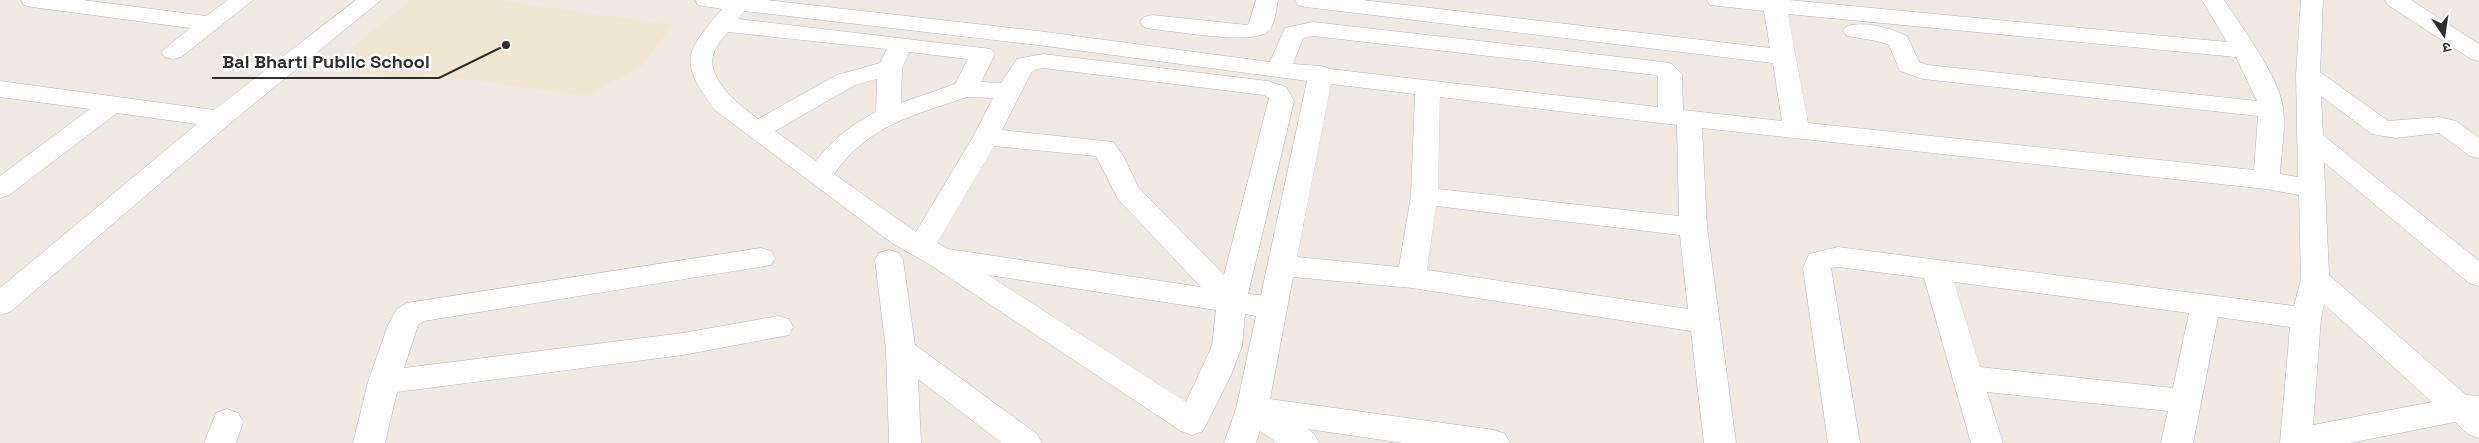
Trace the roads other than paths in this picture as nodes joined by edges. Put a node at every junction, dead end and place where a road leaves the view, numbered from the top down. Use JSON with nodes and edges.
{"nodes":[{"id":1,"x":32,"y":0,"type":"edge"},
{"id":2,"x":242,"y":0,"type":"edge"},
{"id":3,"x":370,"y":0,"type":"edge"},
{"id":4,"x":706,"y":0,"type":"edge"},
{"id":5,"x":1160,"y":0,"type":"edge"},
{"id":6,"x":1267,"y":0,"type":"edge"},
{"id":7,"x":1306,"y":0,"type":"edge"},
{"id":8,"x":1718,"y":0,"type":"edge"},
{"id":9,"x":1934,"y":0,"type":"edge"},
{"id":10,"x":2213,"y":0,"type":"edge"},
{"id":11,"x":2312,"y":0,"type":"edge"},
{"id":12,"x":2396,"y":0,"type":"edge"},
{"id":13,"x":70,"y":2,"type":"edge"},
{"id":14,"x":1776,"y":10,"type":"edge"},
{"id":15,"x":730,"y":14,"type":"junction"},
{"id":16,"x":1152,"y":22,"type":"junction"},
{"id":17,"x":1942,"y":22,"type":"junction"},
{"id":18,"x":210,"y":24,"type":"junction"},
{"id":19,"x":901,"y":44,"type":"junction"},
{"id":20,"x":1140,"y":50,"type":"junction"},
{"id":21,"x":2244,"y":51,"type":"junction"},
{"id":22,"x":173,"y":52,"type":"dead end"},
{"id":23,"x":983,"y":54,"type":"junction"},
{"id":24,"x":2479,"y":54,"type":"edge"},
{"id":25,"x":1784,"y":57,"type":"junction"},
{"id":26,"x":1034,"y":62,"type":"junction"},
{"id":27,"x":890,"y":68,"type":"junction"},
{"id":28,"x":1279,"y":70,"type":"junction"},
{"id":29,"x":1320,"y":74,"type":"junction"},
{"id":30,"x":2308,"y":75,"type":"junction"},
{"id":31,"x":1428,"y":87,"type":"junction"},
{"id":32,"x":0,"y":89,"type":"edge"},
{"id":33,"x":965,"y":89,"type":"junction"},
{"id":34,"x":1008,"y":91,"type":"junction"},
{"id":35,"x":112,"y":105,"type":"junction"},
{"id":36,"x":2271,"y":110,"type":"junction"},
{"id":37,"x":888,"y":116,"type":"junction"},
{"id":38,"x":1679,"y":118,"type":"junction"},
{"id":39,"x":218,"y":119,"type":"junction"},
{"id":40,"x":1796,"y":130,"type":"junction"},
{"id":41,"x":757,"y":131,"type":"junction"},
{"id":42,"x":986,"y":137,"type":"junction"},
{"id":43,"x":2312,"y":139,"type":"junction"},
{"id":44,"x":2479,"y":150,"type":"edge"},
{"id":45,"x":819,"y":175,"type":"junction"},
{"id":46,"x":2266,"y":180,"type":"junction"},
{"id":47,"x":2312,"y":188,"type":"junction"},
{"id":48,"x":0,"y":189,"type":"edge"},
{"id":49,"x":1424,"y":196,"type":"junction"},
{"id":50,"x":1693,"y":227,"type":"junction"},
{"id":51,"x":930,"y":252,"type":"junction"},
{"id":52,"x":762,"y":258,"type":"dead end"},
{"id":53,"x":889,"y":260,"type":"dead end"},
{"id":54,"x":1282,"y":266,"type":"junction"},
{"id":55,"x":1936,"y":270,"type":"junction"},
{"id":56,"x":2476,"y":271,"type":"edge"},
{"id":57,"x":1412,"y":278,"type":"junction"},
{"id":58,"x":2315,"y":279,"type":"junction"},
{"id":59,"x":1232,"y":301,"type":"junction"},
{"id":60,"x":0,"y":304,"type":"edge"},
{"id":61,"x":2206,"y":305,"type":"junction"},
{"id":62,"x":1273,"y":308,"type":"junction"},
{"id":63,"x":2306,"y":318,"type":"junction"},
{"id":64,"x":1705,"y":322,"type":"junction"},
{"id":65,"x":778,"y":327,"type":"dead end"},
{"id":66,"x":902,"y":350,"type":"junction"},
{"id":67,"x":1968,"y":378,"type":"junction"},
{"id":68,"x":384,"y":382,"type":"junction"},
{"id":69,"x":2184,"y":401,"type":"junction"},
{"id":70,"x":1252,"y":409,"type":"junction"},
{"id":71,"x":2473,"y":413,"type":"edge"},
{"id":72,"x":2296,"y":442,"type":"edge"},
{"id":73,"x":369,"y":443,"type":"edge"},
{"id":74,"x":905,"y":443,"type":"edge"},
{"id":75,"x":1026,"y":443,"type":"edge"},
{"id":76,"x":1240,"y":443,"type":"edge"},
{"id":77,"x":1303,"y":443,"type":"edge"},
{"id":78,"x":1494,"y":443,"type":"edge"},
{"id":79,"x":1720,"y":443,"type":"edge"},
{"id":80,"x":1844,"y":443,"type":"edge"},
{"id":81,"x":1987,"y":443,"type":"edge"},
{"id":82,"x":2177,"y":443,"type":"edge"}],
"edges":[{"from":1,"to":13,"type":"street"},
{"from":2,"to":18,"type":"street"},
{"from":3,"to":39,"type":"street"},
{"from":4,"to":15,"type":"street"},
{"from":5,"to":16,"type":"street"},
{"from":6,"to":16,"type":"street"},
{"from":7,"to":25,"type":"street"},
{"from":8,"to":14,"type":"street"},
{"from":9,"to":17,"type":"street"},
{"from":10,"to":21,"type":"street"},
{"from":11,"to":30,"type":"street"},
{"from":12,"to":24,"type":"street"},
{"from":13,"to":18,"type":"street"},
{"from":14,"to":17,"type":"street"},
{"from":14,"to":25,"type":"street"},
{"from":14,"to":36,"type":"street"},
{"from":15,"to":19,"type":"street"},
{"from":15,"to":20,"type":"street"},
{"from":15,"to":41,"type":"street"},
{"from":16,"to":20,"type":"street"},
{"from":17,"to":21,"type":"street"},
{"from":18,"to":22,"type":"street"},
{"from":19,"to":23,"type":"street"},
{"from":19,"to":27,"type":"street"},
{"from":20,"to":28,"type":"street"},
{"from":21,"to":36,"type":"street"},
{"from":23,"to":26,"type":"street"},
{"from":23,"to":33,"type":"street"},
{"from":25,"to":40,"type":"street"},
{"from":26,"to":34,"type":"street"},
{"from":26,"to":59,"type":"street"},
{"from":27,"to":37,"type":"street"},
{"from":27,"to":41,"type":"street"},
{"from":28,"to":29,"type":"street"},
{"from":28,"to":38,"type":"street"},
{"from":29,"to":31,"type":"street"},
{"from":29,"to":54,"type":"street"},
{"from":30,"to":43,"type":"street"},
{"from":30,"to":44,"type":"street"},
{"from":31,"to":38,"type":"street"},
{"from":31,"to":49,"type":"street"},
{"from":32,"to":35,"type":"street"},
{"from":33,"to":34,"type":"street"},
{"from":33,"to":37,"type":"street"},
{"from":34,"to":42,"type":"street"},
{"from":35,"to":39,"type":"street"},
{"from":35,"to":48,"type":"street"},
{"from":36,"to":46,"type":"street"},
{"from":37,"to":45,"type":"street"},
{"from":38,"to":40,"type":"street"},
{"from":38,"to":50,"type":"street"},
{"from":39,"to":60,"type":"street"},
{"from":40,"to":46,"type":"street"},
{"from":41,"to":45,"type":"street"},
{"from":42,"to":51,"type":"street"},
{"from":42,"to":59,"type":"street"},
{"from":43,"to":47,"type":"street"},
{"from":43,"to":56,"type":"street"},
{"from":45,"to":51,"type":"street"},
{"from":46,"to":47,"type":"street"},
{"from":47,"to":58,"type":"street"},
{"from":49,"to":50,"type":"street"},
{"from":49,"to":57,"type":"street"},
{"from":50,"to":64,"type":"street"},
{"from":51,"to":59,"type":"street"},
{"from":51,"to":59,"type":"street"},
{"from":52,"to":68,"type":"street"},
{"from":53,"to":66,"type":"street"},
{"from":54,"to":57,"type":"street"},
{"from":54,"to":62,"type":"street"},
{"from":55,"to":61,"type":"street"},
{"from":55,"to":67,"type":"street"},
{"from":55,"to":80,"type":"street"},
{"from":57,"to":64,"type":"street"},
{"from":58,"to":63,"type":"street"},
{"from":58,"to":71,"type":"street"},
{"from":59,"to":62,"type":"street"},
{"from":61,"to":63,"type":"street"},
{"from":61,"to":69,"type":"street"},
{"from":62,"to":70,"type":"street"},
{"from":63,"to":72,"type":"street"},
{"from":64,"to":79,"type":"street"},
{"from":65,"to":68,"type":"street"},
{"from":66,"to":74,"type":"street"},
{"from":66,"to":75,"type":"street"},
{"from":67,"to":69,"type":"street"},
{"from":67,"to":81,"type":"street"},
{"from":68,"to":73,"type":"street"},
{"from":69,"to":82,"type":"street"},
{"from":70,"to":76,"type":"street"},
{"from":70,"to":77,"type":"street"},
{"from":70,"to":78,"type":"street"},
{"from":71,"to":72,"type":"street"}]}
